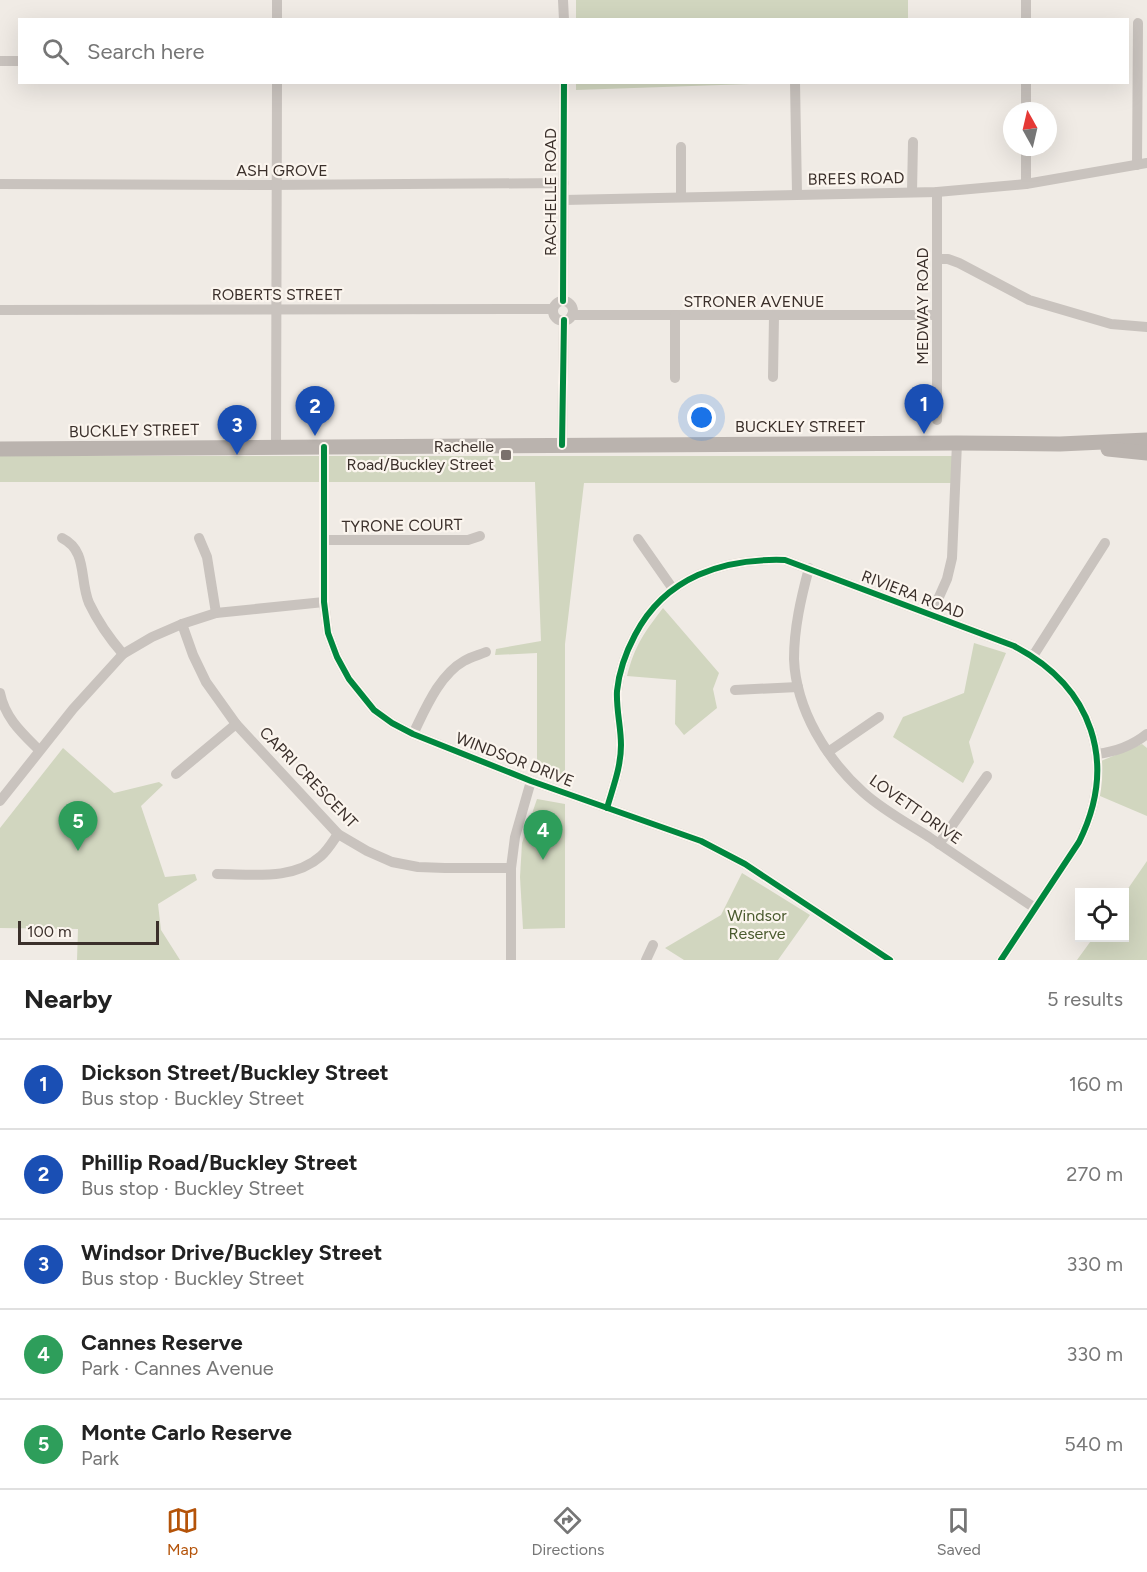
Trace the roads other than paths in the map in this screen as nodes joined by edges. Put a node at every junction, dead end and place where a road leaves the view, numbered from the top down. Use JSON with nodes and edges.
{"nodes":[{"id":1,"x":277,"y":0,"type":"edge"},
{"id":2,"x":563,"y":0,"type":"edge"},
{"id":3,"x":1026,"y":0,"type":"edge"},
{"id":4,"x":277,"y":18,"type":"edge"},
{"id":5,"x":564,"y":18,"type":"edge"},
{"id":6,"x":1026,"y":18,"type":"edge"},
{"id":7,"x":1138,"y":23,"type":"dead end"},
{"id":8,"x":0,"y":61,"type":"edge"},
{"id":9,"x":18,"y":61,"type":"edge"},
{"id":10,"x":277,"y":84,"type":"edge"},
{"id":11,"x":564,"y":84,"type":"edge"},
{"id":12,"x":795,"y":84,"type":"edge"},
{"id":13,"x":1026,"y":84,"type":"edge"},
{"id":14,"x":1026,"y":102,"type":"edge"},
{"id":15,"x":913,"y":142,"type":"dead end"},
{"id":16,"x":681,"y":147,"type":"dead end"},
{"id":17,"x":1026,"y":156,"type":"edge"},
{"id":18,"x":1142,"y":164,"type":"edge"},
{"id":19,"x":564,"y":183,"type":"junction"},
{"id":20,"x":0,"y":184,"type":"edge"},
{"id":21,"x":1026,"y":184,"type":"junction"},
{"id":22,"x":277,"y":185,"type":"junction"},
{"id":23,"x":912,"y":192,"type":"junction"},
{"id":24,"x":937,"y":192,"type":"junction"},
{"id":25,"x":797,"y":194,"type":"junction"},
{"id":26,"x":681,"y":197,"type":"junction"},
{"id":27,"x":564,"y":200,"type":"junction"},
{"id":28,"x":937,"y":259,"type":"junction"},
{"id":29,"x":563,"y":301,"type":"junction"},
{"id":30,"x":553,"y":309,"type":"junction"},
{"id":31,"x":0,"y":310,"type":"edge"},
{"id":32,"x":276,"y":310,"type":"junction"},
{"id":33,"x":675,"y":315,"type":"junction"},
{"id":34,"x":936,"y":315,"type":"junction"},
{"id":35,"x":774,"y":316,"type":"junction"},
{"id":36,"x":568,"y":318,"type":"junction"},
{"id":37,"x":1147,"y":327,"type":"edge"},
{"id":38,"x":773,"y":376,"type":"dead end"},
{"id":39,"x":675,"y":378,"type":"dead end"},
{"id":40,"x":937,"y":420,"type":"dead end"},
{"id":41,"x":1147,"y":440,"type":"edge"},
{"id":42,"x":957,"y":443,"type":"junction"},
{"id":43,"x":1060,"y":444,"type":"junction"},
{"id":44,"x":562,"y":445,"type":"junction"},
{"id":45,"x":276,"y":446,"type":"junction"},
{"id":46,"x":324,"y":447,"type":"junction"},
{"id":47,"x":0,"y":449,"type":"edge"},
{"id":48,"x":1147,"y":453,"type":"edge"},
{"id":49,"x":480,"y":536,"type":"dead end"},
{"id":50,"x":62,"y":538,"type":"dead end"},
{"id":51,"x":199,"y":538,"type":"dead end"},
{"id":52,"x":638,"y":539,"type":"dead end"},
{"id":53,"x":324,"y":540,"type":"junction"},
{"id":54,"x":1106,"y":543,"type":"dead end"},
{"id":55,"x":808,"y":568,"type":"junction"},
{"id":56,"x":673,"y":589,"type":"junction"},
{"id":57,"x":324,"y":602,"type":"junction"},
{"id":58,"x":216,"y":613,"type":"junction"},
{"id":59,"x":931,"y":615,"type":"junction"},
{"id":60,"x":182,"y":624,"type":"junction"},
{"id":61,"x":486,"y":651,"type":"dead end"},
{"id":62,"x":123,"y":654,"type":"junction"},
{"id":63,"x":1033,"y":656,"type":"junction"},
{"id":64,"x":798,"y":687,"type":"junction"},
{"id":65,"x":735,"y":690,"type":"dead end"},
{"id":66,"x":0,"y":693,"type":"edge"},
{"id":67,"x":879,"y":717,"type":"dead end"},
{"id":68,"x":236,"y":724,"type":"junction"},
{"id":69,"x":413,"y":734,"type":"junction"},
{"id":70,"x":1147,"y":735,"type":"edge"},
{"id":71,"x":39,"y":750,"type":"junction"},
{"id":72,"x":828,"y":752,"type":"junction"},
{"id":73,"x":1096,"y":754,"type":"junction"},
{"id":74,"x":176,"y":774,"type":"dead end"},
{"id":75,"x":987,"y":776,"type":"dead end"},
{"id":76,"x":531,"y":781,"type":"junction"},
{"id":77,"x":0,"y":801,"type":"edge"},
{"id":78,"x":607,"y":808,"type":"junction"},
{"id":79,"x":338,"y":834,"type":"junction"},
{"id":80,"x":939,"y":844,"type":"junction"},
{"id":81,"x":511,"y":868,"type":"junction"},
{"id":82,"x":217,"y":874,"type":"dead end"},
{"id":83,"x":1035,"y":908,"type":"junction"},
{"id":84,"x":653,"y":945,"type":"dead end"},
{"id":85,"x":511,"y":960,"type":"edge"},
{"id":86,"x":646,"y":960,"type":"edge"},
{"id":87,"x":890,"y":960,"type":"edge"},
{"id":88,"x":1000,"y":960,"type":"edge"}],
"edges":[{"from":1,"to":4,"type":"street"},
{"from":2,"to":5,"type":"street"},
{"from":3,"to":6,"type":"street"},
{"from":7,"to":18,"type":"street"},
{"from":8,"to":9,"type":"street"},
{"from":10,"to":22,"type":"street"},
{"from":11,"to":19,"type":"street","name":"RACHELLE ROAD"},
{"from":12,"to":25,"type":"street"},
{"from":13,"to":14,"type":"street"},
{"from":15,"to":23,"type":"street"},
{"from":16,"to":26,"type":"street"},
{"from":17,"to":21,"type":"street"},
{"from":18,"to":21,"type":"street","name":"BREES ROAD"},
{"from":19,"to":22,"type":"street","name":"ASH GROVE"},
{"from":19,"to":27,"type":"street","name":"RACHELLE ROAD"},
{"from":20,"to":22,"type":"street","name":"ASH GROVE"},
{"from":21,"to":24,"type":"street","name":"BREES ROAD"},
{"from":22,"to":32,"type":"street"},
{"from":23,"to":24,"type":"street","name":"BREES ROAD"},
{"from":23,"to":25,"type":"street","name":"BREES ROAD"},
{"from":24,"to":28,"type":"street","name":"MEDWAY ROAD"},
{"from":25,"to":26,"type":"street","name":"BREES ROAD"},
{"from":26,"to":27,"type":"street","name":"BREES ROAD"},
{"from":27,"to":29,"type":"street","name":"RACHELLE ROAD"},
{"from":28,"to":34,"type":"street","name":"MEDWAY ROAD"},
{"from":28,"to":37,"type":"street"},
{"from":29,"to":30,"type":"street"},
{"from":29,"to":36,"type":"street"},
{"from":30,"to":32,"type":"street","name":"ROBERTS STREET"},
{"from":30,"to":36,"type":"street"},
{"from":31,"to":32,"type":"street","name":"ROBERTS STREET"},
{"from":32,"to":45,"type":"street"},
{"from":33,"to":35,"type":"street","name":"STRONER AVENUE"},
{"from":33,"to":36,"type":"street","name":"STRONER AVENUE"},
{"from":33,"to":39,"type":"street"},
{"from":34,"to":35,"type":"street","name":"STRONER AVENUE"},
{"from":34,"to":40,"type":"street","name":"MEDWAY ROAD"},
{"from":35,"to":38,"type":"street"},
{"from":36,"to":44,"type":"street"},
{"from":41,"to":43,"type":"main road","name":"BUCKLEY STREET"},
{"from":42,"to":43,"type":"main road","name":"BUCKLEY STREET"},
{"from":42,"to":44,"type":"main road","name":"BUCKLEY STREET"},
{"from":42,"to":59,"type":"street"},
{"from":43,"to":48,"type":"main road","name":"BUCKLEY STREET"},
{"from":44,"to":46,"type":"main road","name":"BUCKLEY STREET"},
{"from":45,"to":46,"type":"main road","name":"BUCKLEY STREET"},
{"from":45,"to":47,"type":"main road","name":"BUCKLEY STREET"},
{"from":46,"to":53,"type":"street","name":"WINDSOR DRIVE"},
{"from":49,"to":53,"type":"street","name":"TYRONE COURT"},
{"from":50,"to":62,"type":"street"},
{"from":51,"to":58,"type":"street"},
{"from":52,"to":56,"type":"street"},
{"from":53,"to":57,"type":"street","name":"WINDSOR DRIVE"},
{"from":54,"to":63,"type":"street"},
{"from":55,"to":56,"type":"street","name":"RIVIERA ROAD"},
{"from":55,"to":59,"type":"street","name":"RIVIERA ROAD"},
{"from":55,"to":64,"type":"street","name":"LOVETT DRIVE"},
{"from":56,"to":78,"type":"street","name":"RIVIERA ROAD"},
{"from":57,"to":58,"type":"street"},
{"from":57,"to":69,"type":"street","name":"WINDSOR DRIVE"},
{"from":58,"to":60,"type":"street"},
{"from":59,"to":63,"type":"street","name":"RIVIERA ROAD"},
{"from":60,"to":62,"type":"street"},
{"from":60,"to":68,"type":"street","name":"CAPRI CRESCENT"},
{"from":61,"to":69,"type":"street"},
{"from":62,"to":71,"type":"street"},
{"from":63,"to":73,"type":"street","name":"RIVIERA ROAD"},
{"from":64,"to":65,"type":"street"},
{"from":64,"to":72,"type":"street","name":"LOVETT DRIVE"},
{"from":66,"to":71,"type":"street"},
{"from":67,"to":72,"type":"street"},
{"from":68,"to":74,"type":"street"},
{"from":68,"to":79,"type":"street","name":"CAPRI CRESCENT"},
{"from":69,"to":76,"type":"street","name":"WINDSOR DRIVE"},
{"from":70,"to":73,"type":"street"},
{"from":71,"to":77,"type":"street"},
{"from":72,"to":80,"type":"street","name":"LOVETT DRIVE"},
{"from":73,"to":83,"type":"street","name":"RIVIERA ROAD"},
{"from":75,"to":80,"type":"street"},
{"from":76,"to":78,"type":"street","name":"WINDSOR DRIVE"},
{"from":76,"to":81,"type":"street"},
{"from":78,"to":87,"type":"street","name":"WINDSOR DRIVE"},
{"from":79,"to":81,"type":"street","name":"CAPRI CRESCENT"},
{"from":79,"to":82,"type":"street"},
{"from":80,"to":83,"type":"street","name":"LOVETT DRIVE"},
{"from":81,"to":85,"type":"street"},
{"from":83,"to":88,"type":"street","name":"RIVIERA ROAD"},
{"from":84,"to":86,"type":"street"}]}
